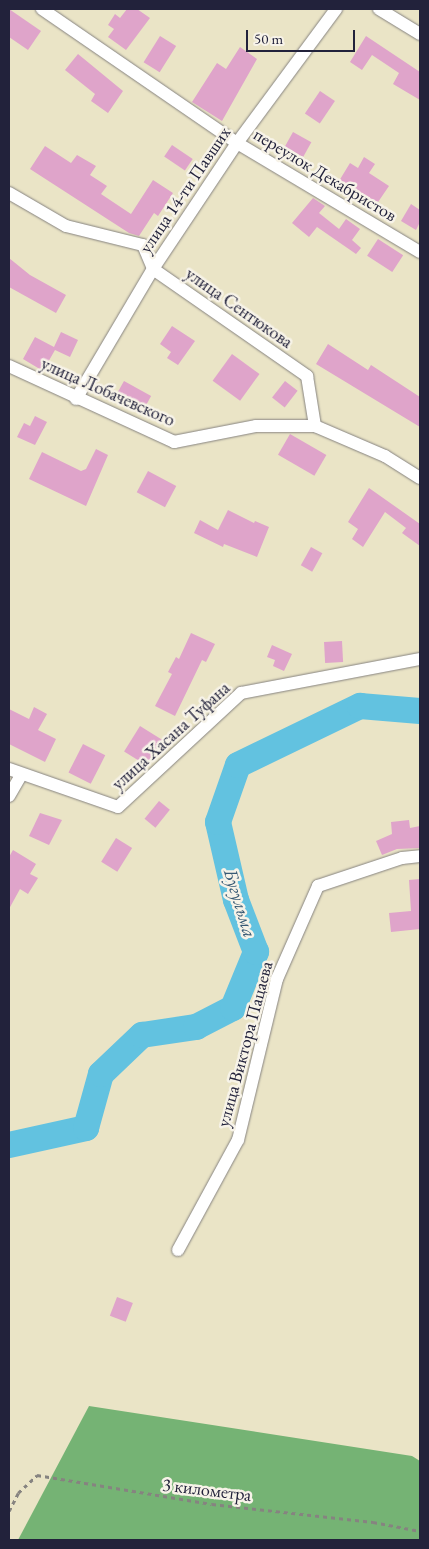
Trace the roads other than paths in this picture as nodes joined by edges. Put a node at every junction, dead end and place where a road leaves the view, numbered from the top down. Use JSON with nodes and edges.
{"nodes":[{"id":1,"x":42,"y":9,"type":"edge"},
{"id":2,"x":336,"y":9,"type":"edge"},
{"id":3,"x":379,"y":9,"type":"edge"},
{"id":4,"x":420,"y":34,"type":"edge"},
{"id":5,"x":237,"y":143,"type":"junction"},
{"id":6,"x":9,"y":193,"type":"edge"},
{"id":7,"x":420,"y":252,"type":"edge"},
{"id":8,"x":153,"y":269,"type":"junction"},
{"id":9,"x":9,"y":366,"type":"edge"},
{"id":10,"x":76,"y":399,"type":"junction"},
{"id":11,"x":314,"y":426,"type":"junction"},
{"id":12,"x":420,"y":478,"type":"edge"},
{"id":13,"x":420,"y":659,"type":"edge"},
{"id":14,"x":9,"y":769,"type":"edge"},
{"id":15,"x":21,"y":775,"type":"junction"},
{"id":16,"x":9,"y":796,"type":"edge"},
{"id":17,"x":420,"y":856,"type":"edge"},
{"id":18,"x":178,"y":1250,"type":"dead end"}],
"edges":[{"from":1,"to":5,"type":"street","name":"переулок Декабристов"},
{"from":2,"to":5,"type":"street","name":"улица 14-ти Павших"},
{"from":3,"to":4,"type":"street"},
{"from":5,"to":7,"type":"street","name":"переулок Декабристов"},
{"from":5,"to":8,"type":"street","name":"улица 14-ти Павших"},
{"from":6,"to":8,"type":"street"},
{"from":8,"to":10,"type":"street","name":"улица 14-ти Павших"},
{"from":8,"to":11,"type":"street","name":"улица Сентюкова"},
{"from":9,"to":10,"type":"street","name":"улица Лобачевского"},
{"from":10,"to":11,"type":"street","name":"улица Лобачевского"},
{"from":11,"to":12,"type":"street"},
{"from":13,"to":15,"type":"street","name":"улица Хасана Туфана"},
{"from":14,"to":15,"type":"street","name":"улица Хасана Туфана"},
{"from":15,"to":16,"type":"street"},
{"from":17,"to":18,"type":"street","name":"улица Виктора Пацаева"}]}
